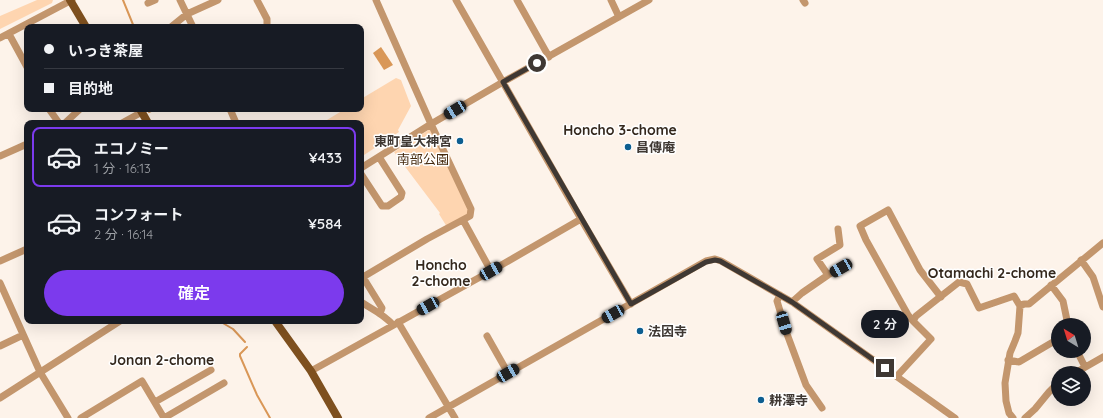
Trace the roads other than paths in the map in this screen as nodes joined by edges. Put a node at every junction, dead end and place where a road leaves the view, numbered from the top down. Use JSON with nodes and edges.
{"nodes":[{"id":1,"x":71,"y":0,"type":"edge"},
{"id":2,"x":180,"y":0,"type":"edge"},
{"id":3,"x":218,"y":0,"type":"edge"},
{"id":4,"x":257,"y":0,"type":"edge"},
{"id":5,"x":376,"y":0,"type":"edge"},
{"id":6,"x":456,"y":0,"type":"edge"},
{"id":7,"x":517,"y":0,"type":"edge"},
{"id":8,"x":611,"y":0,"type":"edge"},
{"id":9,"x":649,"y":0,"type":"edge"},
{"id":10,"x":187,"y":14,"type":"junction"},
{"id":11,"x":619,"y":17,"type":"junction"},
{"id":12,"x":27,"y":24,"type":"edge"},
{"id":13,"x":84,"y":24,"type":"edge"},
{"id":14,"x":175,"y":24,"type":"edge"},
{"id":15,"x":192,"y":24,"type":"edge"},
{"id":16,"x":267,"y":24,"type":"edge"},
{"id":17,"x":24,"y":26,"type":"edge"},
{"id":18,"x":9,"y":34,"type":"junction"},
{"id":19,"x":0,"y":38,"type":"edge"},
{"id":20,"x":548,"y":57,"type":"junction"},
{"id":21,"x":24,"y":62,"type":"edge"},
{"id":22,"x":503,"y":82,"type":"junction"},
{"id":23,"x":77,"y":112,"type":"edge"},
{"id":24,"x":139,"y":112,"type":"edge"},
{"id":25,"x":68,"y":120,"type":"edge"},
{"id":26,"x":127,"y":120,"type":"edge"},
{"id":27,"x":431,"y":124,"type":"junction"},
{"id":28,"x":24,"y":145,"type":"edge"},
{"id":29,"x":0,"y":155,"type":"edge"},
{"id":30,"x":379,"y":157,"type":"junction"},
{"id":31,"x":364,"y":166,"type":"edge"},
{"id":32,"x":364,"y":179,"type":"edge"},
{"id":33,"x":581,"y":219,"type":"junction"},
{"id":34,"x":463,"y":220,"type":"junction"},
{"id":35,"x":838,"y":229,"type":"dead end"},
{"id":36,"x":1103,"y":243,"type":"edge"},
{"id":37,"x":24,"y":250,"type":"edge"},
{"id":38,"x":1081,"y":260,"type":"junction"},
{"id":39,"x":0,"y":261,"type":"edge"},
{"id":40,"x":841,"y":268,"type":"dead end"},
{"id":41,"x":491,"y":271,"type":"junction"},
{"id":42,"x":364,"y":274,"type":"edge"},
{"id":43,"x":828,"y":275,"type":"junction"},
{"id":44,"x":364,"y":278,"type":"edge"},
{"id":45,"x":0,"y":283,"type":"edge"},
{"id":46,"x":1051,"y":285,"type":"junction"},
{"id":47,"x":1100,"y":289,"type":"edge"},
{"id":48,"x":780,"y":295,"type":"junction"},
{"id":49,"x":941,"y":297,"type":"junction"},
{"id":50,"x":792,"y":302,"type":"junction"},
{"id":51,"x":364,"y":304,"type":"edge"},
{"id":52,"x":631,"y":304,"type":"junction"},
{"id":53,"x":1020,"y":306,"type":"junction"},
{"id":54,"x":1103,"y":307,"type":"edge"},
{"id":55,"x":380,"y":314,"type":"junction"},
{"id":56,"x":1066,"y":318,"type":"edge"},
{"id":57,"x":913,"y":321,"type":"junction"},
{"id":58,"x":115,"y":324,"type":"edge"},
{"id":59,"x":277,"y":324,"type":"edge"},
{"id":60,"x":396,"y":324,"type":"junction"},
{"id":61,"x":23,"y":335,"type":"junction"},
{"id":62,"x":487,"y":336,"type":"dead end"},
{"id":63,"x":1051,"y":343,"type":"edge"},
{"id":64,"x":0,"y":346,"type":"edge"},
{"id":65,"x":1103,"y":357,"type":"edge"},
{"id":66,"x":1008,"y":360,"type":"junction"},
{"id":67,"x":1087,"y":366,"type":"edge"},
{"id":68,"x":211,"y":370,"type":"dead end"},
{"id":69,"x":311,"y":371,"type":"junction"},
{"id":70,"x":40,"y":372,"type":"junction"},
{"id":71,"x":508,"y":373,"type":"junction"},
{"id":72,"x":897,"y":376,"type":"junction"},
{"id":73,"x":224,"y":383,"type":"dead end"},
{"id":74,"x":1051,"y":390,"type":"edge"},
{"id":75,"x":0,"y":398,"type":"edge"},
{"id":76,"x":155,"y":402,"type":"junction"},
{"id":77,"x":448,"y":407,"type":"junction"},
{"id":78,"x":822,"y":408,"type":"dead end"},
{"id":79,"x":68,"y":418,"type":"edge"},
{"id":80,"x":81,"y":418,"type":"edge"},
{"id":81,"x":164,"y":418,"type":"edge"},
{"id":82,"x":338,"y":418,"type":"edge"},
{"id":83,"x":429,"y":418,"type":"edge"},
{"id":84,"x":455,"y":418,"type":"edge"},
{"id":85,"x":955,"y":418,"type":"edge"},
{"id":86,"x":1013,"y":418,"type":"edge"},
{"id":87,"x":1025,"y":418,"type":"edge"}],
"edges":[{"from":1,"to":12,"type":"street"},
{"from":1,"to":13,"type":"main road"},
{"from":2,"to":10,"type":"street"},
{"from":3,"to":10,"type":"street"},
{"from":4,"to":16,"type":"street"},
{"from":5,"to":27,"type":"street"},
{"from":6,"to":22,"type":"street"},
{"from":7,"to":20,"type":"street"},
{"from":8,"to":11,"type":"street"},
{"from":9,"to":11,"type":"street"},
{"from":10,"to":14,"type":"street"},
{"from":10,"to":15,"type":"street"},
{"from":11,"to":20,"type":"street"},
{"from":17,"to":18,"type":"street"},
{"from":18,"to":19,"type":"street"},
{"from":18,"to":21,"type":"street"},
{"from":20,"to":22,"type":"street"},
{"from":22,"to":27,"type":"street"},
{"from":22,"to":33,"type":"street"},
{"from":23,"to":25,"type":"street"},
{"from":24,"to":26,"type":"street"},
{"from":27,"to":30,"type":"street"},
{"from":27,"to":34,"type":"street"},
{"from":28,"to":29,"type":"street"},
{"from":30,"to":31,"type":"street"},
{"from":30,"to":32,"type":"street"},
{"from":33,"to":41,"type":"street"},
{"from":33,"to":52,"type":"street"},
{"from":34,"to":41,"type":"street"},
{"from":34,"to":42,"type":"street"},
{"from":35,"to":43,"type":"street"},
{"from":36,"to":38,"type":"street"},
{"from":37,"to":39,"type":"street"},
{"from":38,"to":46,"type":"street"},
{"from":38,"to":47,"type":"street"},
{"from":40,"to":43,"type":"street"},
{"from":41,"to":60,"type":"street"},
{"from":43,"to":50,"type":"street"},
{"from":44,"to":55,"type":"street"},
{"from":45,"to":61,"type":"street"},
{"from":46,"to":53,"type":"street"},
{"from":46,"to":56,"type":"street"},
{"from":47,"to":54,"type":"street"},
{"from":48,"to":50,"type":"street"},
{"from":48,"to":52,"type":"street"},
{"from":48,"to":78,"type":"street"},
{"from":49,"to":53,"type":"street"},
{"from":49,"to":57,"type":"street"},
{"from":49,"to":57,"type":"street"},
{"from":50,"to":72,"type":"street"},
{"from":51,"to":55,"type":"street"},
{"from":52,"to":71,"type":"street"},
{"from":53,"to":66,"type":"street"},
{"from":55,"to":60,"type":"street"},
{"from":57,"to":72,"type":"street"},
{"from":58,"to":70,"type":"street"},
{"from":59,"to":69,"type":"main road"},
{"from":60,"to":69,"type":"street"},
{"from":60,"to":77,"type":"street"},
{"from":61,"to":64,"type":"street"},
{"from":61,"to":70,"type":"street"},
{"from":62,"to":71,"type":"street"},
{"from":63,"to":66,"type":"street"},
{"from":65,"to":67,"type":"street"},
{"from":66,"to":86,"type":"street"},
{"from":68,"to":76,"type":"street"},
{"from":69,"to":82,"type":"main road"},
{"from":70,"to":75,"type":"street"},
{"from":70,"to":79,"type":"street"},
{"from":71,"to":77,"type":"street"},
{"from":72,"to":85,"type":"street"},
{"from":73,"to":81,"type":"street"},
{"from":74,"to":87,"type":"street"},
{"from":76,"to":80,"type":"street"},
{"from":76,"to":81,"type":"street"},
{"from":77,"to":83,"type":"street"},
{"from":77,"to":84,"type":"street"}]}
